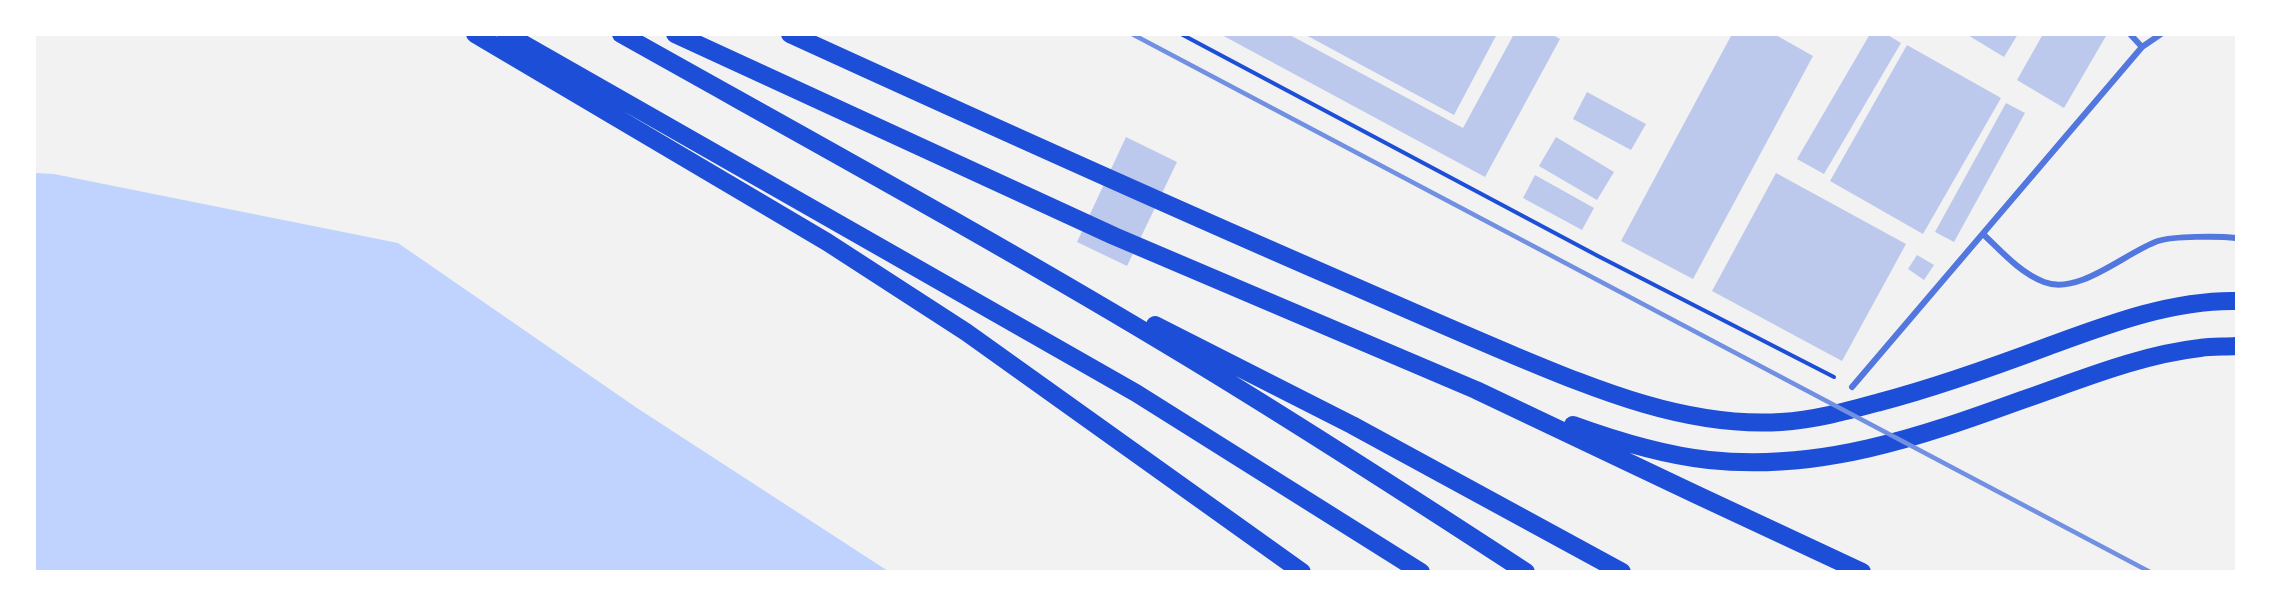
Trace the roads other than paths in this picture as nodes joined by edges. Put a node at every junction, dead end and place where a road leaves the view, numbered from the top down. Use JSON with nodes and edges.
{"nodes":[{"id":1,"x":474,"y":34,"type":"edge"},
{"id":2,"x":506,"y":34,"type":"edge"},
{"id":3,"x":621,"y":34,"type":"edge"},
{"id":4,"x":675,"y":34,"type":"edge"},
{"id":5,"x":790,"y":34,"type":"edge"},
{"id":6,"x":2130,"y":34,"type":"edge"},
{"id":7,"x":2161,"y":34,"type":"edge"},
{"id":8,"x":2142,"y":47,"type":"junction"},
{"id":9,"x":1983,"y":234,"type":"junction"},
{"id":10,"x":2236,"y":238,"type":"edge"},
{"id":11,"x":988,"y":240,"type":"junction"},
{"id":12,"x":2236,"y":301,"type":"edge"},
{"id":13,"x":2236,"y":346,"type":"edge"},
{"id":14,"x":1852,"y":387,"type":"road end"},
{"id":15,"x":1476,"y":390,"type":"junction"},
{"id":16,"x":1302,"y":572,"type":"edge"},
{"id":17,"x":1421,"y":572,"type":"edge"},
{"id":18,"x":1526,"y":572,"type":"edge"},
{"id":19,"x":1622,"y":572,"type":"edge"},
{"id":20,"x":1862,"y":572,"type":"edge"}],
"edges":[{"from":1,"to":16,"type":"highway"},
{"from":2,"to":17,"type":"highway"},
{"from":3,"to":11,"type":"highway"},
{"from":4,"to":15,"type":"highway"},
{"from":5,"to":12,"type":"highway"},
{"from":6,"to":8,"type":"street"},
{"from":7,"to":8,"type":"street"},
{"from":8,"to":9,"type":"street"},
{"from":9,"to":10,"type":"street"},
{"from":9,"to":14,"type":"street"},
{"from":11,"to":18,"type":"highway"},
{"from":11,"to":19,"type":"highway"},
{"from":13,"to":15,"type":"highway"},
{"from":15,"to":20,"type":"highway"}]}
